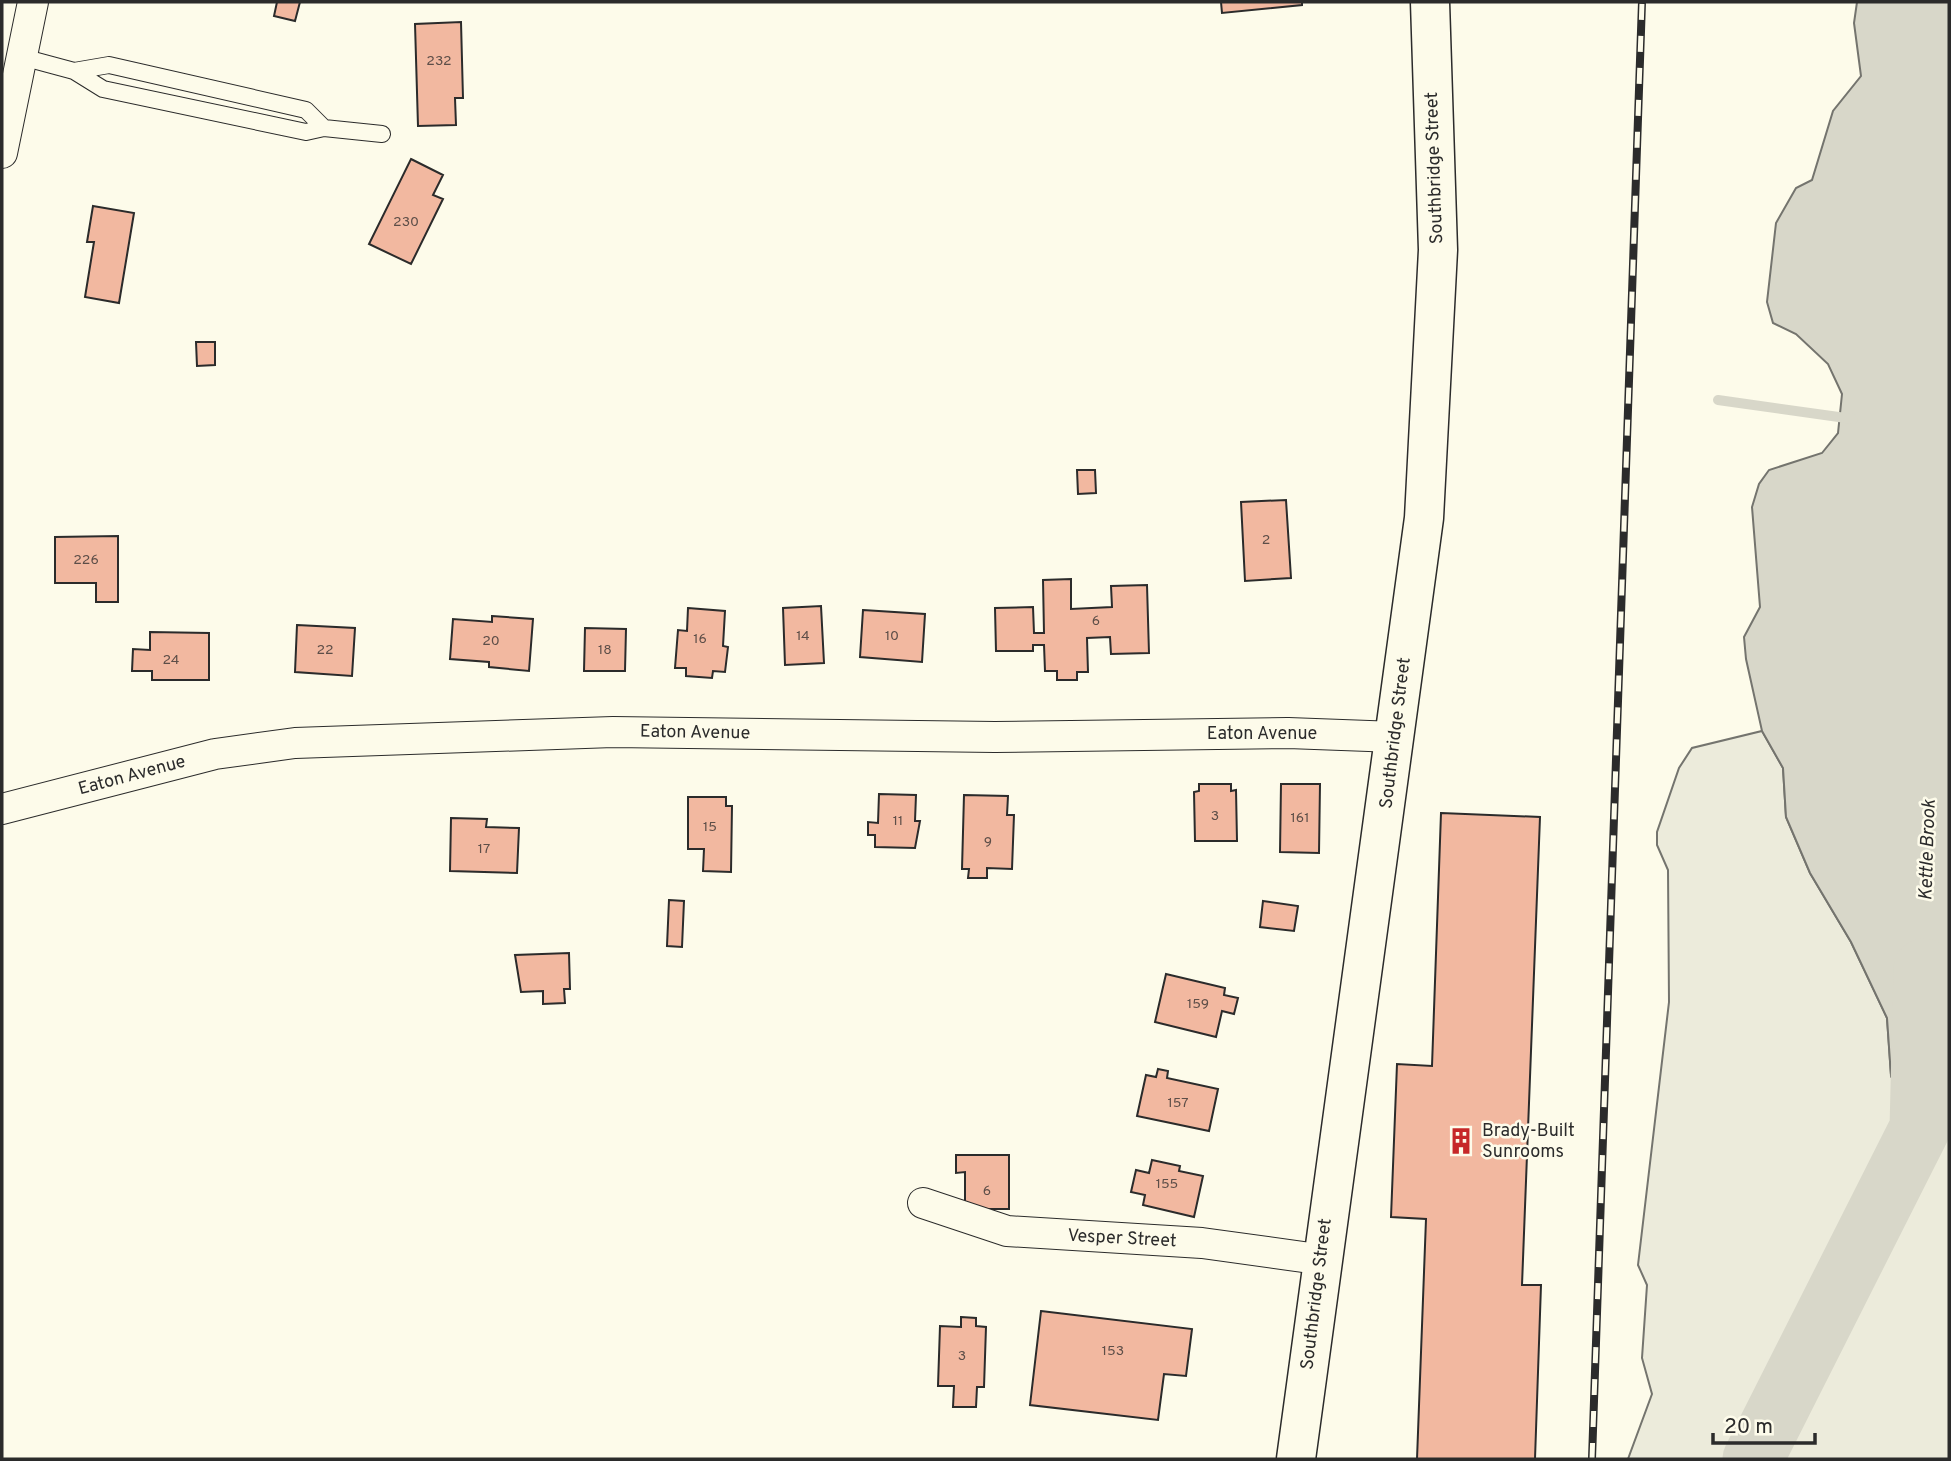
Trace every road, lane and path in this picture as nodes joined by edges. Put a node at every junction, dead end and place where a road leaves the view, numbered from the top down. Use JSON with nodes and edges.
{"nodes":[{"id":1,"x":33,"y":2,"type":"edge"},
{"id":2,"x":1430,"y":2,"type":"edge"},
{"id":3,"x":22,"y":57,"type":"junction"},
{"id":4,"x":74,"y":71,"type":"junction"},
{"id":5,"x":324,"y":128,"type":"junction"},
{"id":6,"x":382,"y":134,"type":"dead end"},
{"id":7,"x":2,"y":146,"type":"edge"},
{"id":8,"x":1396,"y":737,"type":"junction"},
{"id":9,"x":2,"y":809,"type":"edge"},
{"id":10,"x":923,"y":1203,"type":"dead end"},
{"id":11,"x":1325,"y":1260,"type":"junction"},
{"id":12,"x":1296,"y":1459,"type":"edge"}],
"edges":[{"from":1,"to":3,"type":"street"},
{"from":2,"to":8,"type":"main road","name":"Southbridge Street"},
{"from":3,"to":4,"type":"lane"},
{"from":3,"to":7,"type":"street"},
{"from":4,"to":5,"type":"lane"},
{"from":4,"to":5,"type":"lane"},
{"from":5,"to":6,"type":"lane"},
{"from":8,"to":9,"type":"street","name":"Eaton Avenue"},
{"from":8,"to":11,"type":"main road","name":"Southbridge Street"},
{"from":10,"to":11,"type":"street","name":"Vesper Street"},
{"from":11,"to":12,"type":"main road","name":"Southbridge Street"}]}
